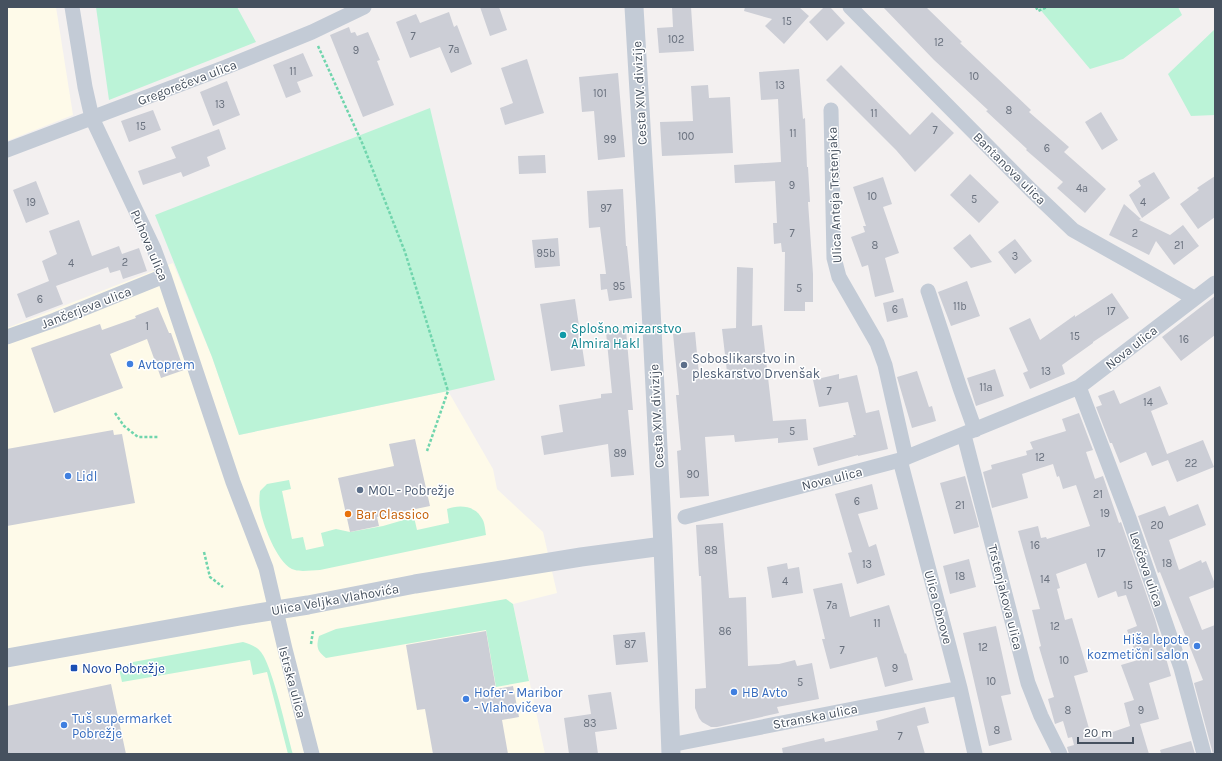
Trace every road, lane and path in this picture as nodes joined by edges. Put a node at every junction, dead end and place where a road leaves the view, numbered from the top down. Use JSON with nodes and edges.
{"nodes":[{"id":1,"x":72,"y":7,"type":"edge"},
{"id":2,"x":364,"y":7,"type":"edge"},
{"id":3,"x":634,"y":7,"type":"edge"},
{"id":4,"x":850,"y":7,"type":"edge"},
{"id":5,"x":1036,"y":7,"type":"edge"},
{"id":6,"x":1047,"y":7,"type":"edge"},
{"id":7,"x":312,"y":32,"type":"junction"},
{"id":8,"x":831,"y":110,"type":"dead end"},
{"id":9,"x":92,"y":118,"type":"junction"},
{"id":10,"x":7,"y":150,"type":"edge"},
{"id":11,"x":164,"y":276,"type":"junction"},
{"id":12,"x":1215,"y":283,"type":"edge"},
{"id":13,"x":928,"y":291,"type":"dead end"},
{"id":14,"x":1194,"y":298,"type":"junction"},
{"id":15,"x":7,"y":337,"type":"edge"},
{"id":16,"x":1079,"y":386,"type":"junction"},
{"id":17,"x":115,"y":413,"type":"dead end"},
{"id":18,"x":970,"y":432,"type":"junction"},
{"id":19,"x":158,"y":437,"type":"dead end"},
{"id":20,"x":427,"y":451,"type":"dead end"},
{"id":21,"x":903,"y":459,"type":"junction"},
{"id":22,"x":685,"y":517,"type":"dead end"},
{"id":23,"x":663,"y":546,"type":"junction"},
{"id":24,"x":204,"y":552,"type":"dead end"},
{"id":25,"x":223,"y":587,"type":"dead end"},
{"id":26,"x":276,"y":610,"type":"junction"},
{"id":27,"x":313,"y":631,"type":"dead end"},
{"id":28,"x":311,"y":644,"type":"dead end"},
{"id":29,"x":7,"y":658,"type":"edge"},
{"id":30,"x":960,"y":688,"type":"junction"},
{"id":31,"x":671,"y":749,"type":"edge"},
{"id":32,"x":312,"y":754,"type":"edge"},
{"id":33,"x":975,"y":754,"type":"edge"},
{"id":34,"x":1060,"y":754,"type":"edge"},
{"id":35,"x":1204,"y":754,"type":"edge"}],
"edges":[{"from":1,"to":9,"type":"street","name":"Puhova ulica"},
{"from":2,"to":7,"type":"street","name":"Gregorečeva ulica"},
{"from":3,"to":23,"type":"street","name":"Cesta XIV. divizije"},
{"from":4,"to":14,"type":"street","name":"Bantanova ulica"},
{"from":5,"to":6,"type":"path"},
{"from":7,"to":9,"type":"street","name":"Gregorečeva ulica"},
{"from":7,"to":20,"type":"path"},
{"from":8,"to":21,"type":"street","name":"Ulica Anteja Trstenjaka"},
{"from":9,"to":10,"type":"street","name":"Gregorečeva ulica"},
{"from":9,"to":11,"type":"street","name":"Puhova ulica"},
{"from":11,"to":15,"type":"street","name":"Jančerjeva ulica"},
{"from":11,"to":26,"type":"street","name":"Puhova ulica"},
{"from":12,"to":14,"type":"street","name":"Nova ulica"},
{"from":13,"to":18,"type":"street"},
{"from":14,"to":16,"type":"street","name":"Nova ulica"},
{"from":16,"to":18,"type":"street","name":"Nova ulica"},
{"from":16,"to":35,"type":"street","name":"Levčeva ulica"},
{"from":17,"to":19,"type":"path"},
{"from":18,"to":21,"type":"street","name":"Nova ulica"},
{"from":18,"to":34,"type":"street","name":"Trstenjakova ulica"},
{"from":21,"to":22,"type":"street","name":"Nova ulica"},
{"from":21,"to":30,"type":"street","name":"Ulica obnove"},
{"from":23,"to":26,"type":"street","name":"Ulica Veljka Vlahovića"},
{"from":23,"to":31,"type":"street","name":"Cesta XIV. divizije"},
{"from":24,"to":25,"type":"path"},
{"from":26,"to":29,"type":"street","name":"Ulica Veljka Vlahovića"},
{"from":26,"to":32,"type":"street","name":"Istrska ulica"},
{"from":27,"to":28,"type":"path"},
{"from":30,"to":31,"type":"street","name":"Stranska ulica"},
{"from":30,"to":33,"type":"street","name":"Ulica obnove"}]}
